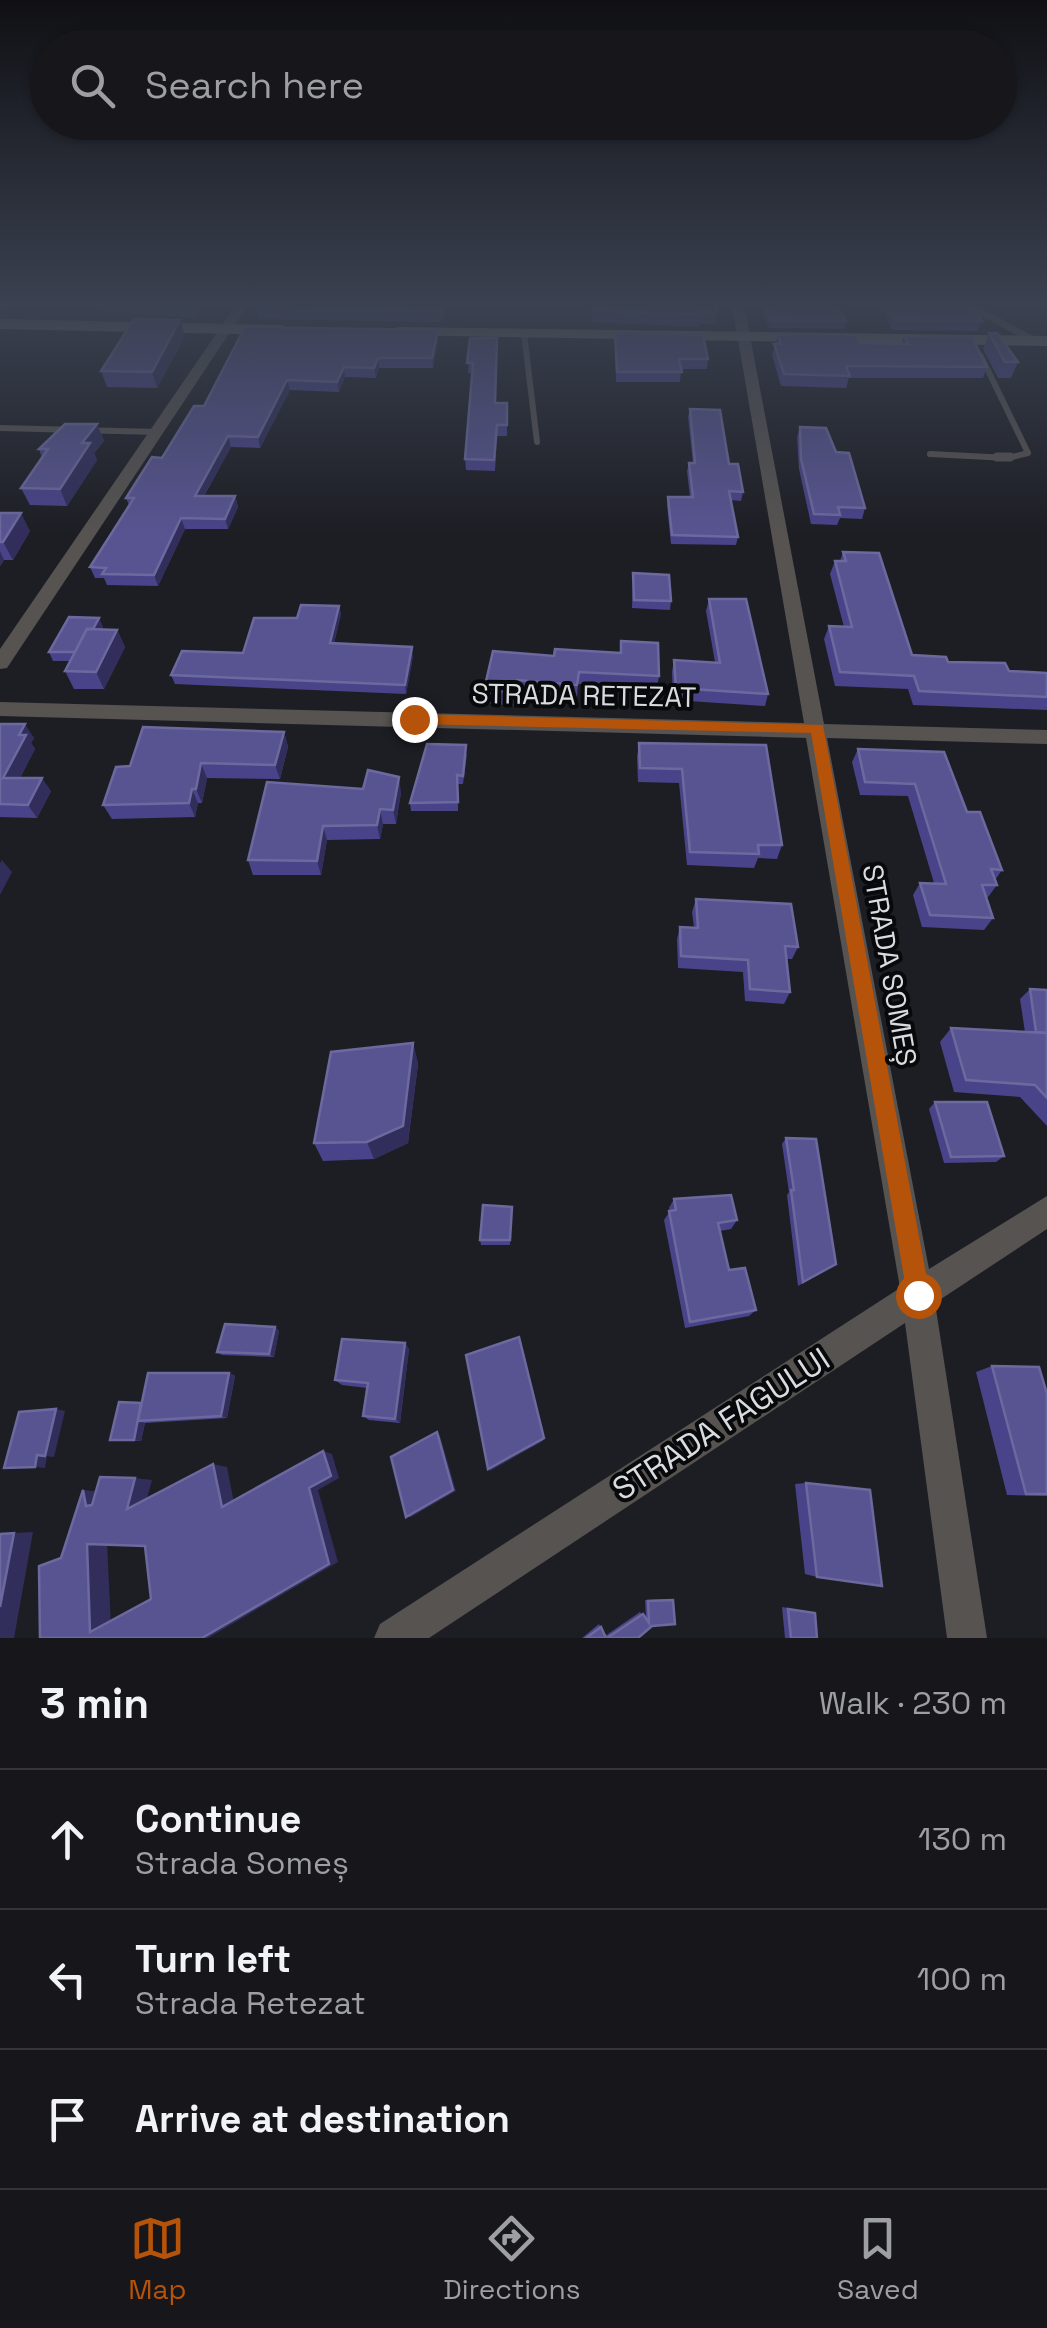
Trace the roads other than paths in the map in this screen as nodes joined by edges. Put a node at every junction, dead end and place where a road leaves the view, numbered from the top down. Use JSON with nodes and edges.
{"nodes":[{"id":1,"x":191,"y":381,"type":"edge"},
{"id":2,"x":530,"y":381,"type":"edge"},
{"id":3,"x":752,"y":381,"type":"edge"},
{"id":4,"x":991,"y":381,"type":"edge"},
{"id":5,"x":0,"y":428,"type":"edge"},
{"id":6,"x":157,"y":432,"type":"junction"},
{"id":7,"x":537,"y":442,"type":"dead end"},
{"id":8,"x":930,"y":454,"type":"dead end"},
{"id":9,"x":0,"y":663,"type":"edge"},
{"id":10,"x":0,"y":709,"type":"edge"},
{"id":11,"x":818,"y":728,"type":"junction"},
{"id":12,"x":1047,"y":737,"type":"edge"},
{"id":13,"x":1047,"y":1211,"type":"edge"},
{"id":14,"x":918,"y":1295,"type":"junction"},
{"id":15,"x":394,"y":1638,"type":"edge"},
{"id":16,"x":967,"y":1638,"type":"edge"}],
"edges":[{"from":1,"to":6,"type":"street"},
{"from":2,"to":7,"type":"lane"},
{"from":3,"to":11,"type":"street","name":"STRADA SOMEȘ"},
{"from":4,"to":8,"type":"lane"},
{"from":5,"to":6,"type":"lane"},
{"from":6,"to":9,"type":"street"},
{"from":10,"to":11,"type":"street","name":"STRADA RETEZAT"},
{"from":11,"to":12,"type":"street","name":"STRADA RETEZAT"},
{"from":11,"to":14,"type":"street","name":"STRADA SOMEȘ"},
{"from":13,"to":14,"type":"street","name":"STRADA FAGULUI"},
{"from":14,"to":15,"type":"street","name":"STRADA FAGULUI"},
{"from":14,"to":16,"type":"street","name":"STRADA SOMEȘ"}]}
